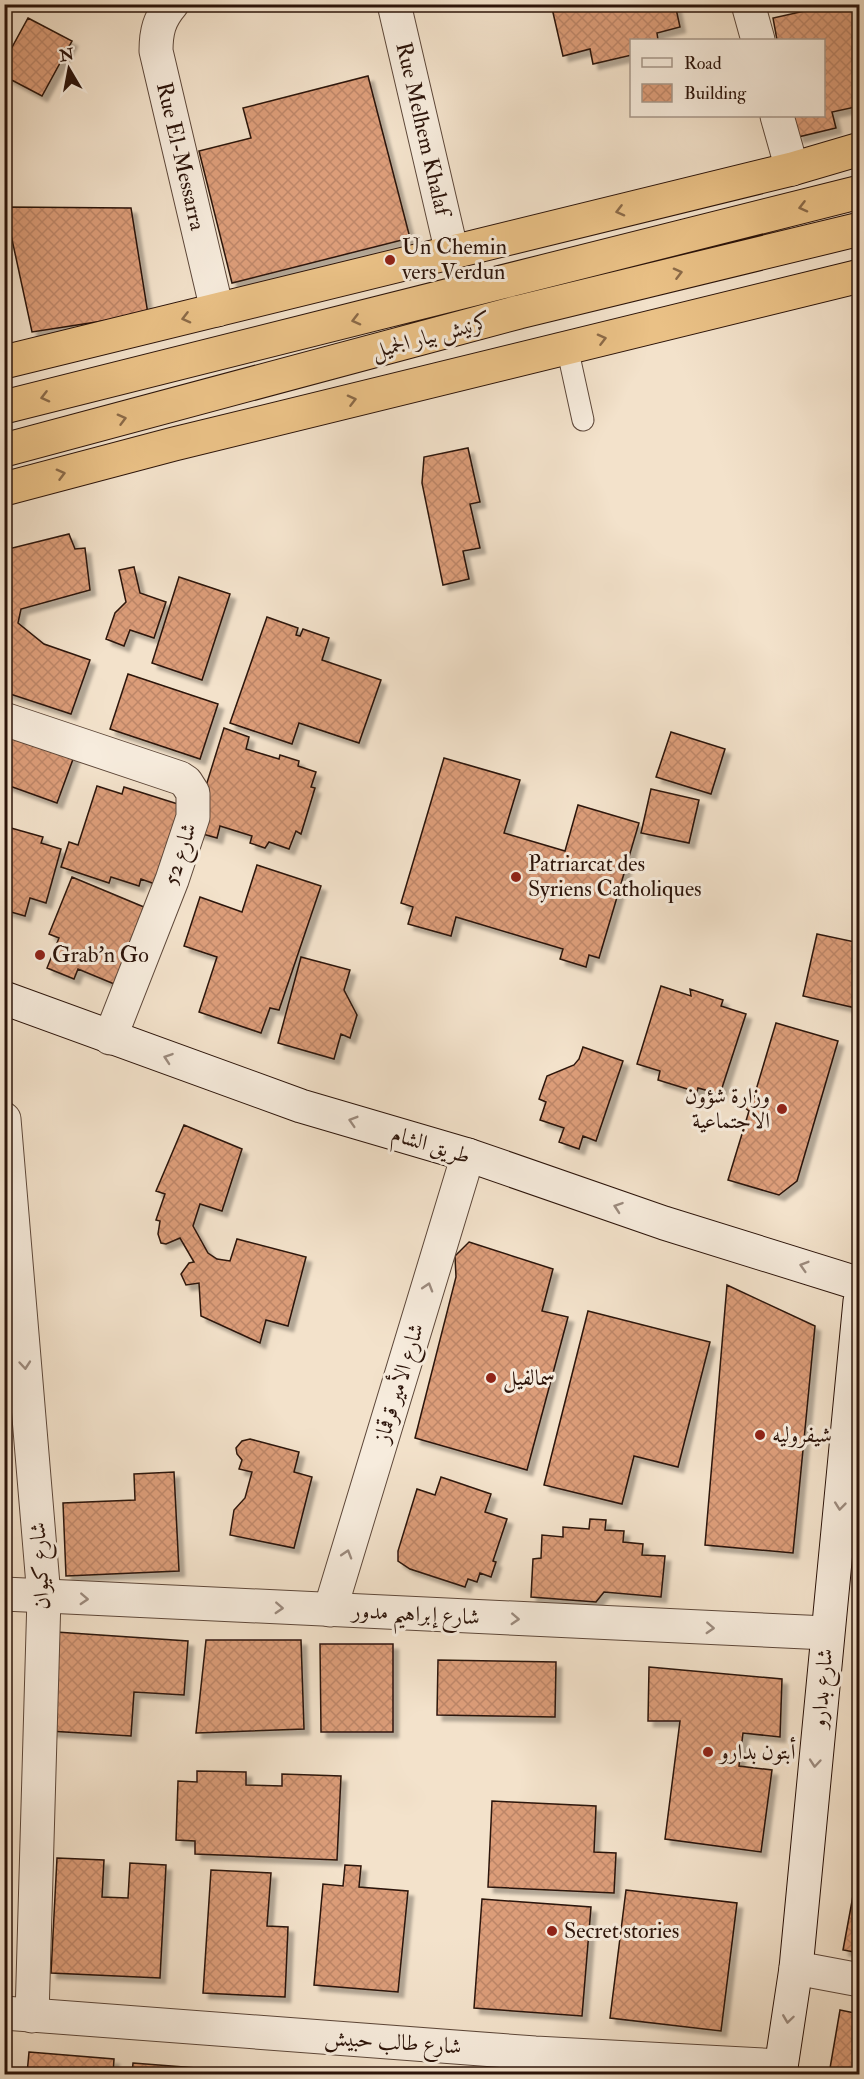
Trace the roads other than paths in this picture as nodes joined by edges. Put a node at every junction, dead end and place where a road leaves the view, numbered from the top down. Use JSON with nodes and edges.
{"nodes":[{"id":1,"x":172,"y":4,"type":"edge"},
{"id":2,"x":394,"y":4,"type":"edge"},
{"id":3,"x":748,"y":4,"type":"edge"},
{"id":4,"x":758,"y":39,"type":"edge"},
{"id":5,"x":777,"y":117,"type":"edge"},
{"id":6,"x":860,"y":149,"type":"edge"},
{"id":7,"x":792,"y":169,"type":"junction"},
{"id":8,"x":860,"y":192,"type":"edge"},
{"id":9,"x":860,"y":229,"type":"edge"},
{"id":10,"x":452,"y":253,"type":"junction"},
{"id":11,"x":854,"y":277,"type":"edge"},
{"id":12,"x":515,"y":280,"type":"junction"},
{"id":13,"x":217,"y":310,"type":"junction"},
{"id":14,"x":519,"y":312,"type":"junction"},
{"id":15,"x":567,"y":347,"type":"junction"},
{"id":16,"x":4,"y":362,"type":"edge"},
{"id":17,"x":4,"y":407,"type":"edge"},
{"id":18,"x":583,"y":420,"type":"dead end"},
{"id":19,"x":174,"y":444,"type":"junction"},
{"id":20,"x":4,"y":450,"type":"edge"},
{"id":21,"x":4,"y":489,"type":"edge"},
{"id":22,"x":4,"y":719,"type":"edge"},
{"id":23,"x":4,"y":998,"type":"edge"},
{"id":24,"x":110,"y":1038,"type":"junction"},
{"id":25,"x":4,"y":1119,"type":"edge"},
{"id":26,"x":468,"y":1155,"type":"junction"},
{"id":27,"x":860,"y":1284,"type":"edge"},
{"id":28,"x":860,"y":1301,"type":"edge"},
{"id":29,"x":4,"y":1594,"type":"edge"},
{"id":30,"x":44,"y":1597,"type":"junction"},
{"id":31,"x":330,"y":1610,"type":"junction"},
{"id":32,"x":827,"y":1633,"type":"junction"},
{"id":33,"x":795,"y":1968,"type":"junction"},
{"id":34,"x":860,"y":1980,"type":"edge"},
{"id":35,"x":18,"y":2014,"type":"edge"},
{"id":36,"x":535,"y":2064,"type":"edge"},
{"id":37,"x":781,"y":2070,"type":"edge"}],
"edges":[{"from":1,"to":13,"type":"street","name":"Rue El-Messarra"},
{"from":2,"to":10,"type":"street","name":"Rue Melhem Khalaf"},
{"from":3,"to":4,"type":"street"},
{"from":5,"to":7,"type":"street"},
{"from":6,"to":7,"type":"highway"},
{"from":7,"to":10,"type":"highway","one_way":true},
{"from":7,"to":12,"type":"highway"},
{"from":8,"to":12,"type":"highway","name":"كرنيش بيار الجميل","one_way":true},
{"from":14,"to":9,"type":"highway","name":"كرنيش بيار الجميل","one_way":true},
{"from":10,"to":13,"type":"highway"},
{"from":11,"to":14,"type":"highway"},
{"from":15,"to":11,"type":"highway","one_way":true},
{"from":12,"to":13,"type":"highway"},
{"from":12,"to":17,"type":"highway","name":"كرنيش بيار الجميل","one_way":true},
{"from":13,"to":16,"type":"highway","one_way":true},
{"from":14,"to":19,"type":"highway"},
{"from":20,"to":14,"type":"highway","name":"كرنيش بيار الجميل","one_way":true},
{"from":15,"to":18,"type":"lane"},
{"from":19,"to":15,"type":"highway","one_way":true},
{"from":21,"to":19,"type":"highway","one_way":true},
{"from":22,"to":24,"type":"street","name":"شارع 52"},
{"from":23,"to":24,"type":"street","name":"طريق الشام"},
{"from":26,"to":24,"type":"street","name":"طريق الشام","one_way":true},
{"from":25,"to":30,"type":"street","name":"شارع كيوان","one_way":true},
{"from":27,"to":26,"type":"street","name":"طريق الشام","one_way":true},
{"from":31,"to":26,"type":"street","name":"شارع الأمير قرقماز","one_way":true},
{"from":28,"to":32,"type":"street","name":"شارع بدارو","one_way":true},
{"from":29,"to":30,"type":"street","name":"شارع إبراهيم مدور"},
{"from":30,"to":31,"type":"street","name":"شارع إبراهيم مدور","one_way":true},
{"from":30,"to":35,"type":"street","name":"شارع كيوان"},
{"from":31,"to":32,"type":"street","name":"شارع إبراهيم مدور","one_way":true},
{"from":32,"to":33,"type":"street","name":"شارع بدارو","one_way":true},
{"from":33,"to":34,"type":"street"},
{"from":33,"to":37,"type":"street","name":"شارع بدارو","one_way":true},
{"from":35,"to":36,"type":"street","name":"شارع طالب حبيش"},
{"from":36,"to":37,"type":"street","name":"شارع طالب حبيش"}]}
